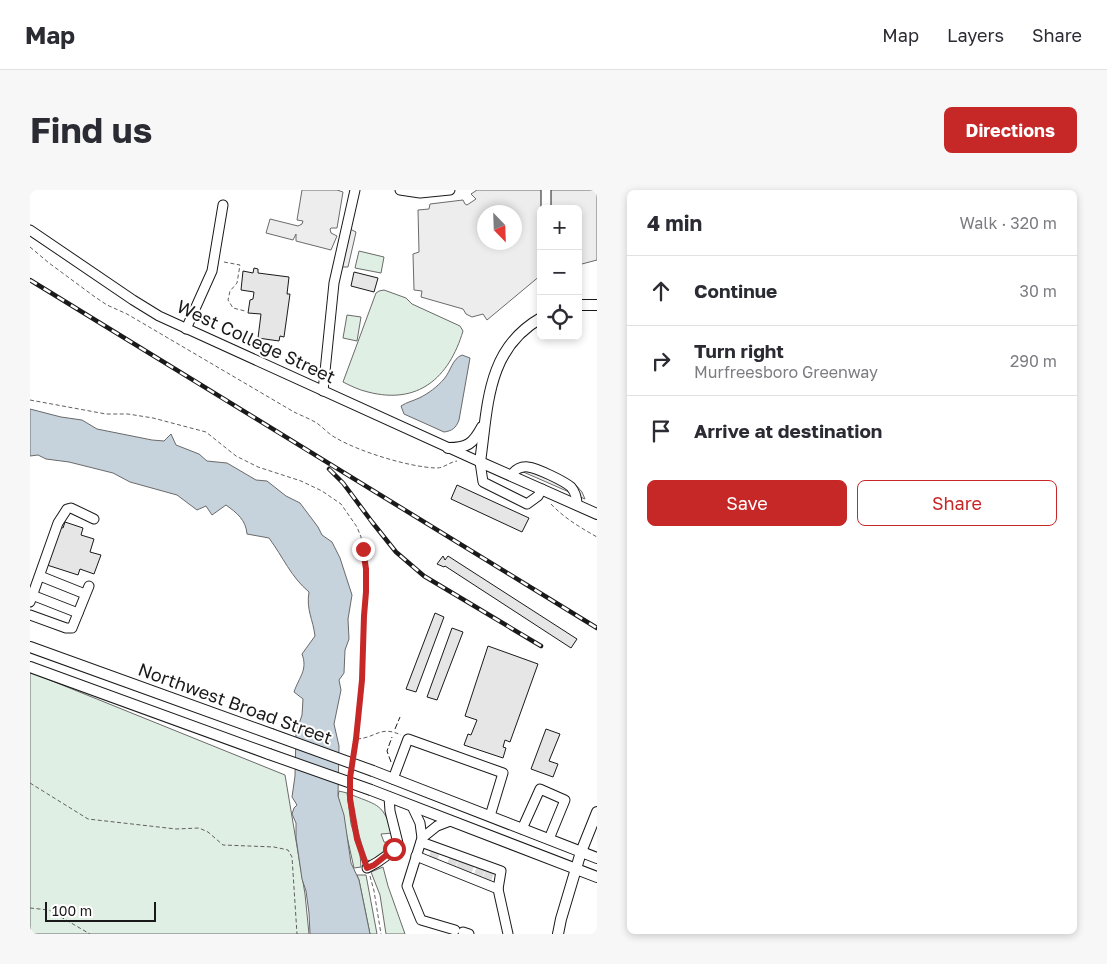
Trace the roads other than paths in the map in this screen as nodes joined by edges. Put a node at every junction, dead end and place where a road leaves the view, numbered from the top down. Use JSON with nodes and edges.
{"nodes":[{"id":1,"x":356,"y":190,"type":"edge"},
{"id":2,"x":400,"y":190,"type":"edge"},
{"id":3,"x":450,"y":190,"type":"edge"},
{"id":4,"x":546,"y":190,"type":"edge"},
{"id":5,"x":223,"y":205,"type":"dead end"},
{"id":6,"x":546,"y":205,"type":"edge"},
{"id":7,"x":30,"y":230,"type":"edge"},
{"id":8,"x":582,"y":305,"type":"edge"},
{"id":9,"x":597,"y":305,"type":"edge"},
{"id":10,"x":537,"y":320,"type":"edge"},
{"id":11,"x":186,"y":329,"type":"junction"},
{"id":12,"x":323,"y":391,"type":"junction"},
{"id":13,"x":486,"y":420,"type":"junction"},
{"id":14,"x":448,"y":448,"type":"junction"},
{"id":15,"x":480,"y":462,"type":"junction"},
{"id":16,"x":511,"y":475,"type":"junction"},
{"id":17,"x":540,"y":492,"type":"junction"},
{"id":18,"x":577,"y":505,"type":"junction"},
{"id":19,"x":597,"y":514,"type":"edge"},
{"id":20,"x":94,"y":519,"type":"dead end"},
{"id":21,"x":40,"y":576,"type":"junction"},
{"id":22,"x":31,"y":598,"type":"edge"},
{"id":23,"x":78,"y":613,"type":"junction"},
{"id":24,"x":30,"y":615,"type":"edge"},
{"id":25,"x":30,"y":647,"type":"edge"},
{"id":26,"x":30,"y":667,"type":"edge"},
{"id":27,"x":393,"y":779,"type":"junction"},
{"id":28,"x":389,"y":797,"type":"junction"},
{"id":29,"x":412,"y":806,"type":"junction"},
{"id":30,"x":597,"y":812,"type":"edge"},
{"id":31,"x":490,"y":816,"type":"junction"},
{"id":32,"x":450,"y":820,"type":"junction"},
{"id":33,"x":522,"y":829,"type":"junction"},
{"id":34,"x":550,"y":839,"type":"junction"},
{"id":35,"x":422,"y":840,"type":"junction"},
{"id":36,"x":582,"y":852,"type":"junction"},
{"id":37,"x":416,"y":856,"type":"junction"},
{"id":38,"x":597,"y":858,"type":"edge"},
{"id":39,"x":367,"y":868,"type":"road end"},
{"id":40,"x":577,"y":870,"type":"junction"},
{"id":41,"x":597,"y":877,"type":"edge"},
{"id":42,"x":498,"y":889,"type":"junction"},
{"id":43,"x":462,"y":932,"type":"edge"},
{"id":44,"x":508,"y":934,"type":"edge"},
{"id":45,"x":558,"y":934,"type":"edge"}],
"edges":[{"from":1,"to":12,"type":"street"},
{"from":2,"to":3,"type":"street"},
{"from":4,"to":6,"type":"street"},
{"from":5,"to":11,"type":"street"},
{"from":7,"to":11,"type":"street","name":"West College Street"},
{"from":8,"to":9,"type":"main road"},
{"from":10,"to":13,"type":"main road"},
{"from":11,"to":12,"type":"street","name":"West College Street"},
{"from":12,"to":14,"type":"street","name":"West College Street"},
{"from":13,"to":14,"type":"main road"},
{"from":13,"to":15,"type":"main road"},
{"from":14,"to":15,"type":"street","name":"West College Street"},
{"from":15,"to":16,"type":"main road"},
{"from":15,"to":17,"type":"street"},
{"from":16,"to":17,"type":"main road"},
{"from":16,"to":18,"type":"street"},
{"from":17,"to":18,"type":"main road"},
{"from":18,"to":19,"type":"main road"},
{"from":20,"to":21,"type":"street"},
{"from":21,"to":22,"type":"street"},
{"from":21,"to":23,"type":"street"},
{"from":22,"to":23,"type":"street"},
{"from":23,"to":24,"type":"street"},
{"from":25,"to":27,"type":"main road","name":"Northwest Broad Street","bridge":true},
{"from":26,"to":28,"type":"main road","name":"Northwest Broad Street","bridge":true},
{"from":27,"to":31,"type":"main road","name":"Northwest Broad Street"},
{"from":27,"to":31,"type":"street"},
{"from":28,"to":29,"type":"main road","name":"Northwest Broad Street"},
{"from":28,"to":39,"type":"street"},
{"from":29,"to":32,"type":"main road","name":"Northwest Broad Street"},
{"from":29,"to":35,"type":"street"},
{"from":30,"to":36,"type":"main road"},
{"from":31,"to":33,"type":"main road","name":"Northwest Broad Street"},
{"from":32,"to":35,"type":"street"},
{"from":32,"to":40,"type":"main road","name":"Northwest Broad Street"},
{"from":33,"to":34,"type":"main road","name":"Northwest Broad Street"},
{"from":33,"to":34,"type":"street"},
{"from":34,"to":36,"type":"main road","name":"Northwest Broad Street"},
{"from":35,"to":37,"type":"street"},
{"from":35,"to":42,"type":"street"},
{"from":36,"to":38,"type":"main road","name":"Northwest Broad Street"},
{"from":36,"to":40,"type":"main road"},
{"from":37,"to":42,"type":"street"},
{"from":37,"to":43,"type":"street"},
{"from":40,"to":41,"type":"main road","name":"Northwest Broad Street"},
{"from":40,"to":45,"type":"main road"},
{"from":42,"to":44,"type":"street"}]}
